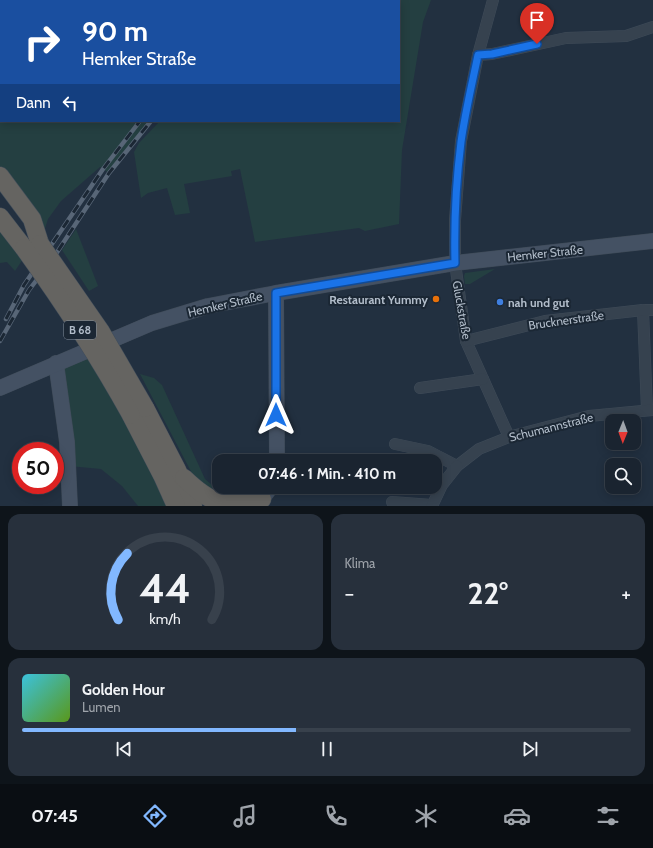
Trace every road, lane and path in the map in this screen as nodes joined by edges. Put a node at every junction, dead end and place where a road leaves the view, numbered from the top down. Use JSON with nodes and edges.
{"nodes":[{"id":1,"x":493,"y":0,"type":"edge"},
{"id":2,"x":653,"y":27,"type":"edge"},
{"id":3,"x":478,"y":55,"type":"junction"},
{"id":4,"x":0,"y":176,"type":"edge"},
{"id":5,"x":0,"y":191,"type":"edge"},
{"id":6,"x":0,"y":217,"type":"edge"},
{"id":7,"x":29,"y":221,"type":"junction"},
{"id":8,"x":653,"y":241,"type":"edge"},
{"id":9,"x":32,"y":246,"type":"junction"},
{"id":10,"x":455,"y":263,"type":"junction"},
{"id":11,"x":276,"y":293,"type":"junction"},
{"id":12,"x":648,"y":310,"type":"edge"},
{"id":13,"x":466,"y":341,"type":"junction"},
{"id":14,"x":56,"y":364,"type":"junction"},
{"id":15,"x":483,"y":378,"type":"junction"},
{"id":16,"x":0,"y":388,"type":"edge"},
{"id":17,"x":420,"y":388,"type":"dead end"},
{"id":18,"x":650,"y":410,"type":"edge"},
{"id":19,"x":138,"y":412,"type":"junction"},
{"id":20,"x":509,"y":436,"type":"junction"},
{"id":21,"x":395,"y":444,"type":"dead end"},
{"id":22,"x":277,"y":454,"type":"edge"},
{"id":23,"x":457,"y":466,"type":"junction"},
{"id":24,"x":176,"y":470,"type":"junction"},
{"id":25,"x":265,"y":499,"type":"edge"},
{"id":26,"x":392,"y":502,"type":"dead end"},
{"id":27,"x":174,"y":504,"type":"edge"},
{"id":28,"x":432,"y":505,"type":"edge"},
{"id":29,"x":70,"y":506,"type":"edge"},
{"id":30,"x":193,"y":506,"type":"edge"}],
"edges":[{"from":1,"to":3,"type":"street","name":"Gluckstraße"},
{"from":2,"to":3,"type":"street"},
{"from":3,"to":10,"type":"street","name":"Gluckstraße"},
{"from":4,"to":7,"type":"highway"},
{"from":5,"to":7,"type":"highway"},
{"from":6,"to":9,"type":"highway","number":"B 68"},
{"from":7,"to":9,"type":"highway"},
{"from":8,"to":10,"type":"main road","name":"Hemker Straße"},
{"from":9,"to":19,"type":"highway","number":"B 68","bridge":true},
{"from":10,"to":11,"type":"main road","name":"Hemker Straße"},
{"from":10,"to":13,"type":"street","name":"Gluckstraße"},
{"from":11,"to":14,"type":"main road","name":"Hemker Straße"},
{"from":11,"to":22,"type":"main road"},
{"from":12,"to":13,"type":"street","name":"Brucknerstraße"},
{"from":12,"to":18,"type":"street","name":"Brucknerstraße"},
{"from":13,"to":15,"type":"street","name":"Gluckstraße"},
{"from":14,"to":16,"type":"main road","name":"Hemker Straße"},
{"from":14,"to":29,"type":"main road"},
{"from":15,"to":17,"type":"street"},
{"from":15,"to":20,"type":"street","name":"Gluckstraße"},
{"from":18,"to":20,"type":"street","name":"Schumannstraße"},
{"from":19,"to":24,"type":"highway","number":"B 68"},
{"from":19,"to":27,"type":"highway","number":"B 68"},
{"from":20,"to":23,"type":"street","name":"Schumannstraße"},
{"from":21,"to":23,"type":"street"},
{"from":23,"to":28,"type":"street","name":"Schumannstraße"},
{"from":24,"to":25,"type":"highway","number":"B 68"},
{"from":24,"to":30,"type":"highway","number":"B 68"},
{"from":26,"to":28,"type":"street","name":"Schumannstraße"}]}
